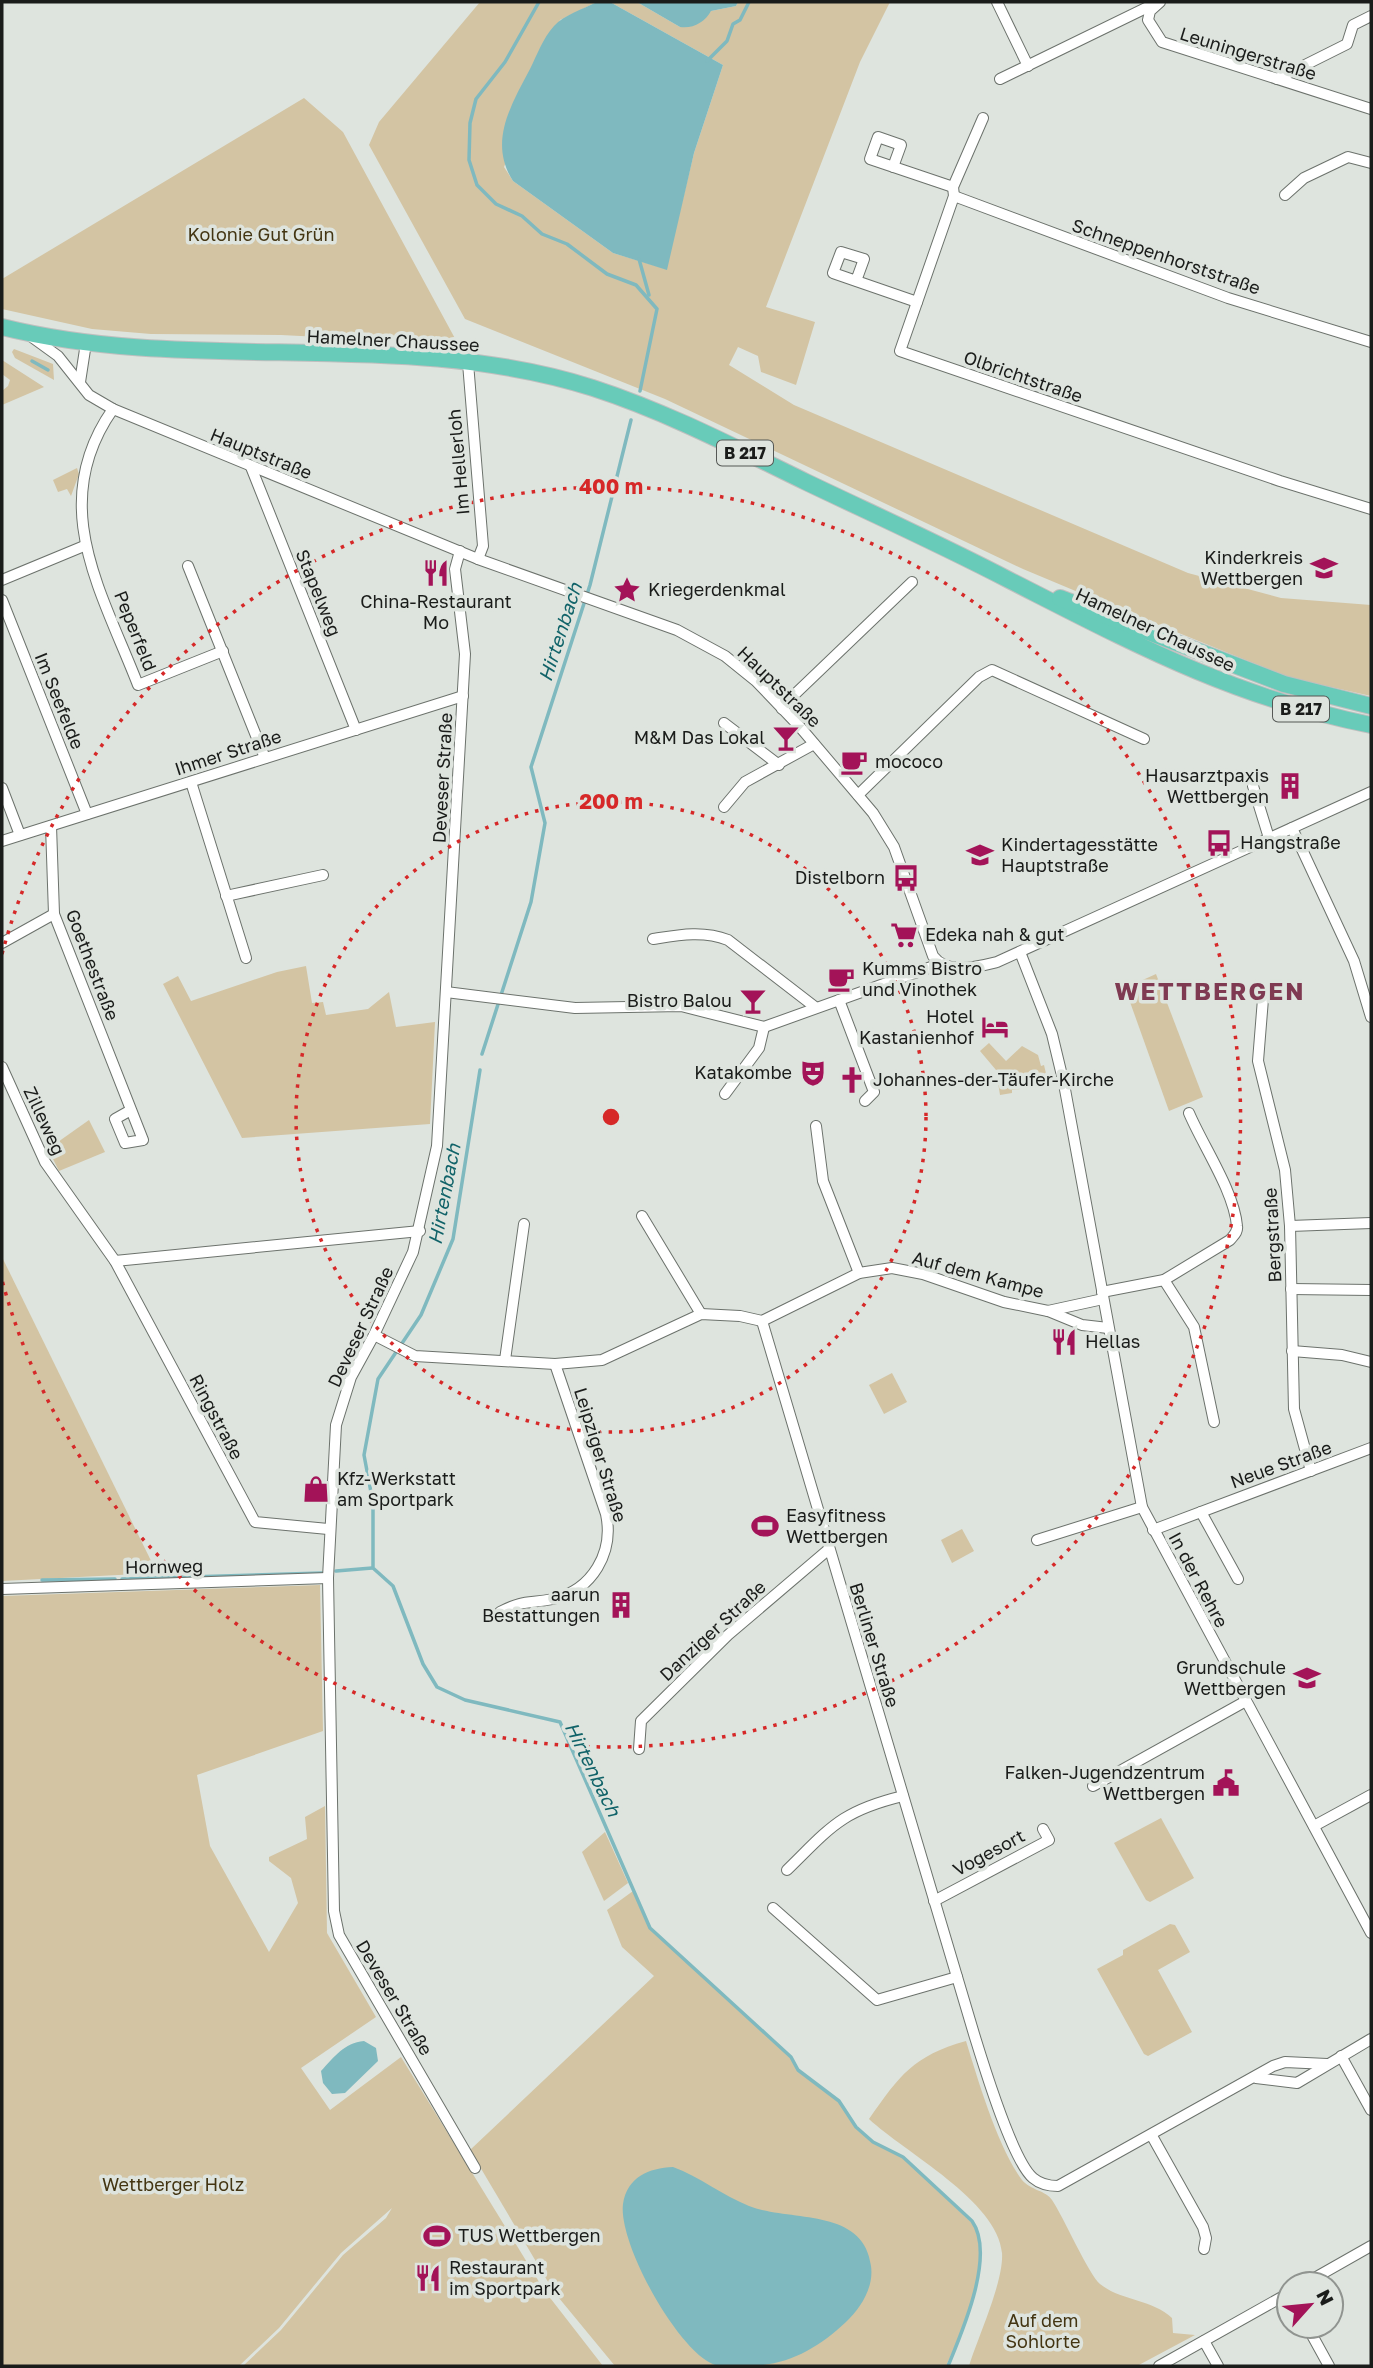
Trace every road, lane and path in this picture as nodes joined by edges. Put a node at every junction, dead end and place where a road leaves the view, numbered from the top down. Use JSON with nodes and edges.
{"nodes":[{"id":1,"x":997,"y":2,"type":"edge"},
{"id":2,"x":1159,"y":2,"type":"edge"},
{"id":3,"x":1140,"y":6,"type":"edge"},
{"id":4,"x":1371,"y":16,"type":"edge"},
{"id":5,"x":1028,"y":66,"type":"junction"},
{"id":6,"x":1000,"y":79,"type":"dead end"},
{"id":7,"x":1277,"y":79,"type":"junction"},
{"id":8,"x":1371,"y":109,"type":"edge"},
{"id":9,"x":983,"y":118,"type":"dead end"},
{"id":10,"x":1371,"y":163,"type":"edge"},
{"id":11,"x":893,"y":167,"type":"dead end"},
{"id":12,"x":953,"y":192,"type":"junction"},
{"id":13,"x":1286,"y":195,"type":"dead end"},
{"id":14,"x":856,"y":281,"type":"dead end"},
{"id":15,"x":917,"y":302,"type":"junction"},
{"id":16,"x":2,"y":327,"type":"edge"},
{"id":17,"x":26,"y":333,"type":"junction"},
{"id":18,"x":1371,"y":342,"type":"edge"},
{"id":19,"x":86,"y":343,"type":"junction"},
{"id":20,"x":468,"y":363,"type":"junction"},
{"id":21,"x":80,"y":382,"type":"junction"},
{"id":22,"x":113,"y":410,"type":"junction"},
{"id":23,"x":250,"y":467,"type":"junction"},
{"id":24,"x":1371,"y":509,"type":"edge"},
{"id":25,"x":84,"y":546,"type":"junction"},
{"id":26,"x":460,"y":551,"type":"junction"},
{"id":27,"x":478,"y":559,"type":"junction"},
{"id":28,"x":188,"y":566,"type":"dead end"},
{"id":29,"x":1009,"y":579,"type":"junction"},
{"id":30,"x":2,"y":580,"type":"edge"},
{"id":31,"x":912,"y":582,"type":"dead end"},
{"id":32,"x":2,"y":600,"type":"edge"},
{"id":33,"x":223,"y":651,"type":"junction"},
{"id":34,"x":463,"y":696,"type":"junction"},
{"id":35,"x":1371,"y":706,"type":"edge"},
{"id":36,"x":782,"y":709,"type":"junction"},
{"id":37,"x":724,"y":723,"type":"dead end"},
{"id":38,"x":1371,"y":725,"type":"edge"},
{"id":39,"x":356,"y":730,"type":"junction"},
{"id":40,"x":1144,"y":739,"type":"dead end"},
{"id":41,"x":814,"y":744,"type":"junction"},
{"id":42,"x":265,"y":758,"type":"junction"},
{"id":43,"x":779,"y":765,"type":"junction"},
{"id":44,"x":191,"y":782,"type":"junction"},
{"id":45,"x":1253,"y":786,"type":"dead end"},
{"id":46,"x":2,"y":789,"type":"edge"},
{"id":47,"x":1371,"y":792,"type":"edge"},
{"id":48,"x":858,"y":795,"type":"junction"},
{"id":49,"x":724,"y":807,"type":"dead end"},
{"id":50,"x":88,"y":814,"type":"junction"},
{"id":51,"x":51,"y":826,"type":"junction"},
{"id":52,"x":1292,"y":828,"type":"junction"},
{"id":53,"x":20,"y":835,"type":"junction"},
{"id":54,"x":1269,"y":838,"type":"junction"},
{"id":55,"x":2,"y":841,"type":"edge"},
{"id":56,"x":323,"y":876,"type":"dead end"},
{"id":57,"x":226,"y":896,"type":"junction"},
{"id":58,"x":54,"y":914,"type":"junction"},
{"id":59,"x":653,"y":939,"type":"dead end"},
{"id":60,"x":2,"y":943,"type":"edge"},
{"id":61,"x":1020,"y":952,"type":"junction"},
{"id":62,"x":246,"y":958,"type":"dead end"},
{"id":63,"x":937,"y":962,"type":"junction"},
{"id":64,"x":446,"y":992,"type":"junction"},
{"id":65,"x":1263,"y":999,"type":"dead end"},
{"id":66,"x":839,"y":1000,"type":"junction"},
{"id":67,"x":815,"y":1007,"type":"junction"},
{"id":68,"x":1370,"y":1010,"type":"edge"},
{"id":69,"x":764,"y":1027,"type":"junction"},
{"id":70,"x":2,"y":1067,"type":"edge"},
{"id":71,"x":725,"y":1094,"type":"dead end"},
{"id":72,"x":865,"y":1101,"type":"dead end"},
{"id":73,"x":131,"y":1110,"type":"dead end"},
{"id":74,"x":1189,"y":1113,"type":"dead end"},
{"id":75,"x":816,"y":1126,"type":"dead end"},
{"id":76,"x":62,"y":1187,"type":"joint"},
{"id":77,"x":642,"y":1216,"type":"dead end"},
{"id":78,"x":1371,"y":1223,"type":"edge"},
{"id":79,"x":524,"y":1224,"type":"dead end"},
{"id":80,"x":1290,"y":1226,"type":"junction"},
{"id":81,"x":420,"y":1231,"type":"junction"},
{"id":82,"x":115,"y":1261,"type":"junction"},
{"id":83,"x":859,"y":1273,"type":"junction"},
{"id":84,"x":1164,"y":1280,"type":"junction"},
{"id":85,"x":1291,"y":1289,"type":"junction"},
{"id":86,"x":1371,"y":1290,"type":"edge"},
{"id":87,"x":1102,"y":1296,"type":"junction"},
{"id":88,"x":1048,"y":1311,"type":"junction"},
{"id":89,"x":701,"y":1314,"type":"junction"},
{"id":90,"x":762,"y":1321,"type":"junction"},
{"id":91,"x":1108,"y":1328,"type":"junction"},
{"id":92,"x":374,"y":1335,"type":"junction"},
{"id":93,"x":1292,"y":1351,"type":"junction"},
{"id":94,"x":505,"y":1360,"type":"junction"},
{"id":95,"x":1371,"y":1362,"type":"edge"},
{"id":96,"x":555,"y":1364,"type":"junction"},
{"id":97,"x":1214,"y":1422,"type":"dead end"},
{"id":98,"x":1371,"y":1448,"type":"edge"},
{"id":99,"x":1311,"y":1471,"type":"junction"},
{"id":100,"x":1142,"y":1507,"type":"junction"},
{"id":101,"x":1201,"y":1512,"type":"junction"},
{"id":102,"x":328,"y":1529,"type":"junction"},
{"id":103,"x":1153,"y":1530,"type":"junction"},
{"id":104,"x":1037,"y":1540,"type":"dead end"},
{"id":105,"x":829,"y":1549,"type":"junction"},
{"id":106,"x":328,"y":1578,"type":"junction"},
{"id":107,"x":1238,"y":1578,"type":"dead end"},
{"id":108,"x":2,"y":1589,"type":"edge"},
{"id":109,"x":500,"y":1612,"type":"dead end"},
{"id":110,"x":1246,"y":1701,"type":"junction"},
{"id":111,"x":639,"y":1749,"type":"dead end"},
{"id":112,"x":1093,"y":1786,"type":"dead end"},
{"id":113,"x":1371,"y":1795,"type":"edge"},
{"id":114,"x":903,"y":1796,"type":"junction"},
{"id":115,"x":1314,"y":1826,"type":"junction"},
{"id":116,"x":1043,"y":1829,"type":"dead end"},
{"id":117,"x":787,"y":1870,"type":"dead end"},
{"id":118,"x":934,"y":1901,"type":"junction"},
{"id":119,"x":773,"y":1908,"type":"dead end"},
{"id":120,"x":1371,"y":1933,"type":"edge"},
{"id":121,"x":957,"y":1977,"type":"junction"},
{"id":122,"x":1371,"y":2039,"type":"edge"},
{"id":123,"x":1341,"y":2056,"type":"junction"},
{"id":124,"x":1327,"y":2064,"type":"junction"},
{"id":125,"x":1256,"y":2078,"type":"junction"},
{"id":126,"x":1371,"y":2110,"type":"edge"},
{"id":127,"x":1152,"y":2136,"type":"junction"},
{"id":128,"x":475,"y":2168,"type":"dead end"},
{"id":129,"x":1370,"y":2248,"type":"edge"},
{"id":130,"x":1204,"y":2249,"type":"dead end"},
{"id":131,"x":1330,"y":2270,"type":"edge"},
{"id":132,"x":1275,"y":2302,"type":"edge"},
{"id":133,"x":1315,"y":2340,"type":"edge"},
{"id":134,"x":1203,"y":2341,"type":"junction"},
{"id":135,"x":1158,"y":2366,"type":"edge"},
{"id":136,"x":1218,"y":2366,"type":"edge"},
{"id":137,"x":1329,"y":2366,"type":"edge"}],
"edges":[{"from":1,"to":5,"type":"street"},
{"from":2,"to":3,"type":"street"},
{"from":2,"to":7,"type":"street","name":"Leuningerstraße"},
{"from":3,"to":5,"type":"street"},
{"from":4,"to":7,"type":"street"},
{"from":5,"to":6,"type":"street"},
{"from":7,"to":8,"type":"street","name":"Leuningerstraße"},
{"from":9,"to":12,"type":"street","name":"Olbrichtstraße"},
{"from":10,"to":13,"type":"street"},
{"from":11,"to":12,"type":"street","name":"Schneppenhorststraße"},
{"from":12,"to":15,"type":"street","name":"Olbrichtstraße"},
{"from":12,"to":18,"type":"street","name":"Schneppenhorststraße"},
{"from":14,"to":15,"type":"street"},
{"from":15,"to":24,"type":"street","name":"Olbrichtstraße"},
{"from":16,"to":17,"type":"main road","number":"B 217"},
{"from":17,"to":19,"type":"main road","name":"Hamelner Chaussee","number":"B 217"},
{"from":17,"to":21,"type":"street","name":"Hauptstraße"},
{"from":19,"to":20,"type":"main road","name":"Hamelner Chaussee","number":"B 217"},
{"from":19,"to":21,"type":"street"},
{"from":20,"to":27,"type":"street","name":"Im Hellerloh"},
{"from":20,"to":29,"type":"main road","name":"Hamelner Chaussee","number":"B 217"},
{"from":21,"to":22,"type":"street","name":"Hauptstraße"},
{"from":22,"to":23,"type":"street","name":"Hauptstraße"},
{"from":22,"to":25,"type":"street","name":"Peperfeld"},
{"from":23,"to":26,"type":"street","name":"Hauptstraße"},
{"from":23,"to":39,"type":"street","name":"Stapelweg"},
{"from":25,"to":30,"type":"street"},
{"from":25,"to":33,"type":"street","name":"Peperfeld"},
{"from":26,"to":27,"type":"street","name":"Hauptstraße"},
{"from":26,"to":34,"type":"street","name":"Deveser Straße"},
{"from":27,"to":36,"type":"street","name":"Hauptstraße"},
{"from":28,"to":33,"type":"street"},
{"from":29,"to":35,"type":"main road","name":"Hamelner Chaussee","number":"B 217"},
{"from":29,"to":38,"type":"main road","name":"Hamelner Chaussee","number":"B 217"},
{"from":31,"to":36,"type":"street"},
{"from":32,"to":50,"type":"street","name":"Im Seefelde"},
{"from":33,"to":42,"type":"street"},
{"from":34,"to":39,"type":"street","name":"Ihmer Straße"},
{"from":34,"to":64,"type":"street","name":"Deveser Straße"},
{"from":36,"to":41,"type":"street","name":"Hauptstraße"},
{"from":37,"to":43,"type":"street"},
{"from":39,"to":42,"type":"street","name":"Ihmer Straße"},
{"from":40,"to":48,"type":"street"},
{"from":41,"to":43,"type":"street"},
{"from":41,"to":48,"type":"street","name":"Hauptstraße"},
{"from":42,"to":44,"type":"street","name":"Ihmer Straße"},
{"from":43,"to":49,"type":"street"},
{"from":44,"to":50,"type":"street","name":"Ihmer Straße"},
{"from":44,"to":57,"type":"street"},
{"from":45,"to":54,"type":"street"},
{"from":46,"to":53,"type":"street"},
{"from":47,"to":52,"type":"street"},
{"from":48,"to":63,"type":"street","name":"Hauptstraße"},
{"from":50,"to":51,"type":"street","name":"Ihmer Straße"},
{"from":51,"to":53,"type":"street","name":"Ihmer Straße"},
{"from":51,"to":58,"type":"street","name":"Goethestraße"},
{"from":52,"to":54,"type":"street"},
{"from":52,"to":68,"type":"street"},
{"from":53,"to":55,"type":"street","name":"Ihmer Straße"},
{"from":54,"to":61,"type":"street"},
{"from":56,"to":57,"type":"street"},
{"from":57,"to":62,"type":"street"},
{"from":58,"to":60,"type":"street"},
{"from":58,"to":73,"type":"street","name":"Goethestraße"},
{"from":59,"to":67,"type":"street"},
{"from":61,"to":63,"type":"street"},
{"from":61,"to":87,"type":"street","name":"In der Rehre"},
{"from":63,"to":66,"type":"street"},
{"from":64,"to":69,"type":"street"},
{"from":64,"to":81,"type":"street","name":"Deveser Straße"},
{"from":65,"to":80,"type":"street","name":"Bergstraße"},
{"from":66,"to":67,"type":"street"},
{"from":66,"to":72,"type":"street"},
{"from":67,"to":69,"type":"street"},
{"from":69,"to":71,"type":"street"},
{"from":70,"to":76,"type":"street","name":"Zilleweg"},
{"from":74,"to":84,"type":"street"},
{"from":75,"to":83,"type":"street"},
{"from":76,"to":82,"type":"street","name":"Ringstraße"},
{"from":77,"to":89,"type":"street"},
{"from":78,"to":80,"type":"street"},
{"from":79,"to":94,"type":"street"},
{"from":80,"to":85,"type":"street","name":"Bergstraße"},
{"from":81,"to":82,"type":"street"},
{"from":81,"to":92,"type":"street","name":"Deveser Straße"},
{"from":82,"to":102,"type":"street","name":"Ringstraße"},
{"from":83,"to":88,"type":"street","name":"Auf dem Kampe"},
{"from":83,"to":90,"type":"street","name":"Auf dem Kampe"},
{"from":84,"to":87,"type":"street"},
{"from":84,"to":97,"type":"street"},
{"from":85,"to":86,"type":"street"},
{"from":85,"to":93,"type":"street","name":"Bergstraße"},
{"from":87,"to":88,"type":"street","name":"Auf dem Kampe"},
{"from":87,"to":91,"type":"street","name":"In der Rehre"},
{"from":88,"to":91,"type":"street","name":"Auf dem Kampe"},
{"from":89,"to":90,"type":"street"},
{"from":89,"to":96,"type":"street"},
{"from":90,"to":105,"type":"street","name":"Berliner Straße"},
{"from":91,"to":100,"type":"street","name":"In der Rehre"},
{"from":92,"to":94,"type":"street"},
{"from":92,"to":102,"type":"street","name":"Deveser Straße"},
{"from":93,"to":95,"type":"street"},
{"from":93,"to":99,"type":"street","name":"Bergstraße"},
{"from":94,"to":96,"type":"street"},
{"from":96,"to":109,"type":"street","name":"Leipziger Straße"},
{"from":98,"to":99,"type":"street","name":"Neue Straße"},
{"from":99,"to":101,"type":"street","name":"Neue Straße"},
{"from":100,"to":103,"type":"street","name":"In der Rehre"},
{"from":100,"to":104,"type":"street"},
{"from":101,"to":103,"type":"street","name":"Neue Straße"},
{"from":101,"to":107,"type":"street"},
{"from":102,"to":106,"type":"street","name":"Deveser Straße"},
{"from":103,"to":110,"type":"street","name":"In der Rehre"},
{"from":105,"to":111,"type":"street","name":"Danziger Straße"},
{"from":105,"to":114,"type":"street","name":"Berliner Straße"},
{"from":106,"to":108,"type":"street","name":"Hornweg"},
{"from":106,"to":128,"type":"street","name":"Deveser Straße"},
{"from":110,"to":112,"type":"street"},
{"from":110,"to":115,"type":"street","name":"In der Rehre"},
{"from":113,"to":115,"type":"street"},
{"from":114,"to":117,"type":"street"},
{"from":114,"to":118,"type":"street","name":"Berliner Straße"},
{"from":115,"to":120,"type":"street","name":"In der Rehre"},
{"from":116,"to":118,"type":"street","name":"Vogesort"},
{"from":118,"to":121,"type":"street","name":"Berliner Straße"},
{"from":119,"to":121,"type":"street"},
{"from":121,"to":127,"type":"street","name":"Berliner Straße"},
{"from":122,"to":123,"type":"street"},
{"from":123,"to":124,"type":"street"},
{"from":123,"to":126,"type":"street"},
{"from":124,"to":125,"type":"street"},
{"from":124,"to":125,"type":"street"},
{"from":125,"to":127,"type":"street"},
{"from":127,"to":130,"type":"street"},
{"from":129,"to":131,"type":"street"},
{"from":132,"to":134,"type":"street"},
{"from":133,"to":137,"type":"street"},
{"from":134,"to":135,"type":"street"},
{"from":134,"to":136,"type":"street"}]}
